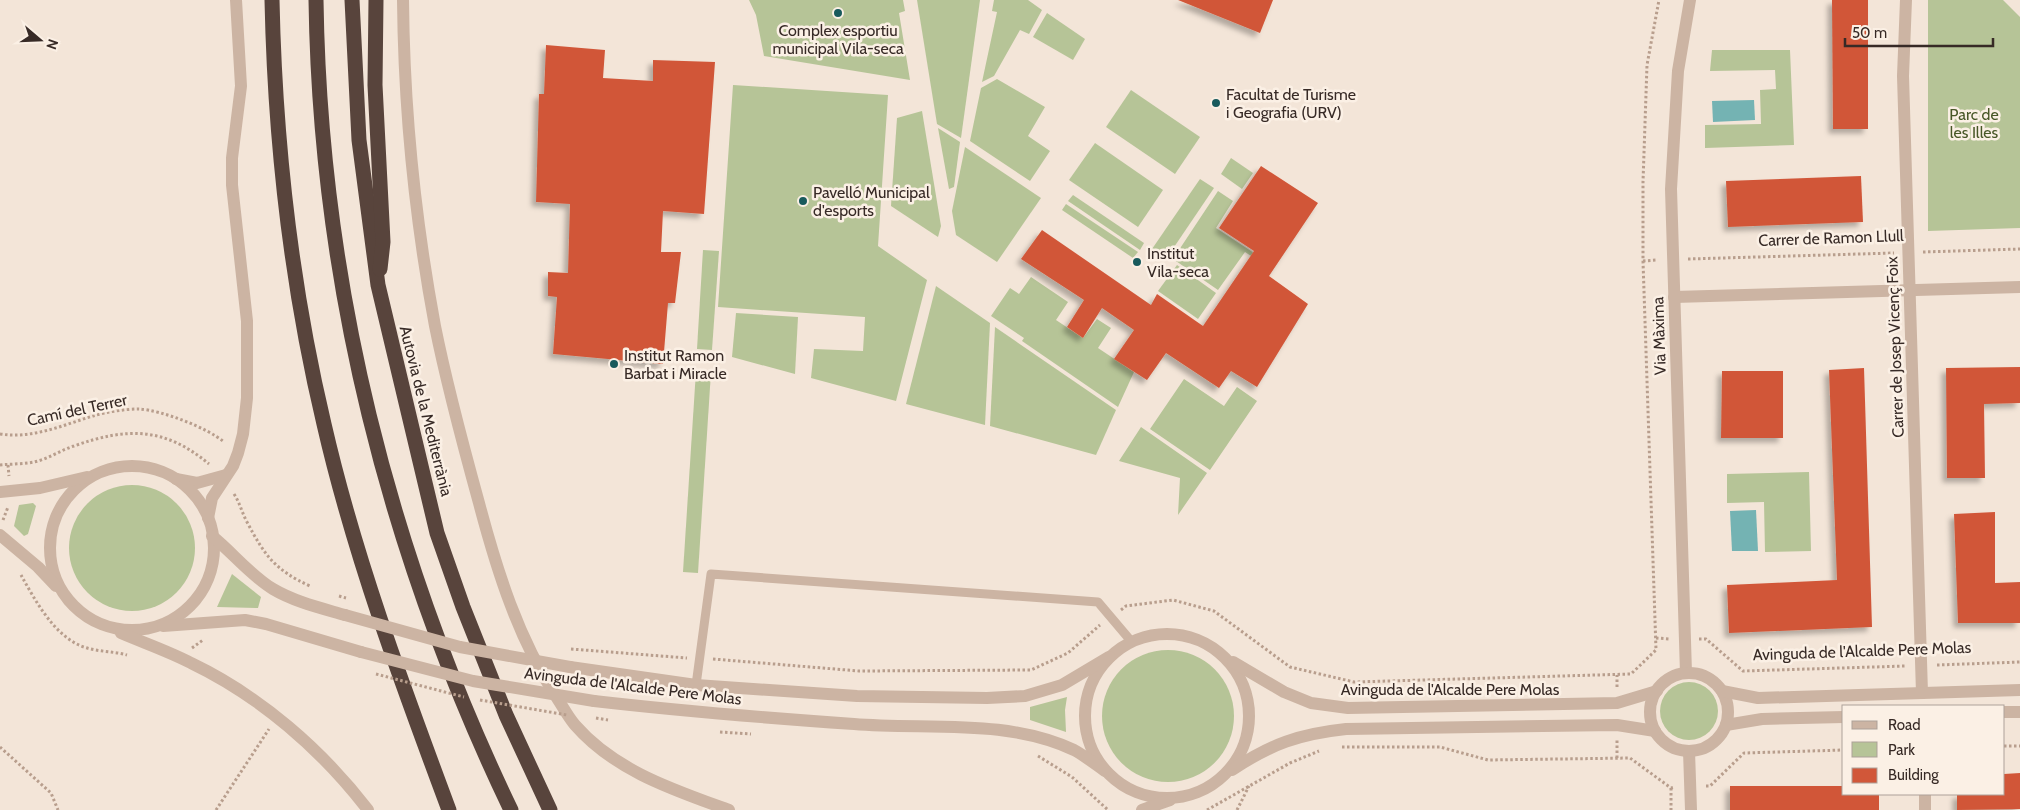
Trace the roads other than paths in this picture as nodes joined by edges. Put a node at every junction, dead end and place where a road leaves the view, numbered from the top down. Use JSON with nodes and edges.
{"nodes":[{"id":1,"x":236,"y":0,"type":"edge"},
{"id":2,"x":272,"y":0,"type":"edge"},
{"id":3,"x":316,"y":0,"type":"edge"},
{"id":4,"x":352,"y":0,"type":"edge"},
{"id":5,"x":376,"y":0,"type":"edge"},
{"id":6,"x":403,"y":0,"type":"edge"},
{"id":7,"x":1690,"y":0,"type":"edge"},
{"id":8,"x":1906,"y":0,"type":"edge"},
{"id":9,"x":378,"y":285,"type":"junction"},
{"id":10,"x":2020,"y":287,"type":"edge"},
{"id":11,"x":1910,"y":290,"type":"junction"},
{"id":12,"x":1674,"y":297,"type":"junction"},
{"id":13,"x":96,"y":474,"type":"junction"},
{"id":14,"x":226,"y":475,"type":"junction"},
{"id":15,"x":176,"y":479,"type":"junction"},
{"id":16,"x":0,"y":492,"type":"edge"},
{"id":17,"x":208,"y":518,"type":"junction"},
{"id":18,"x":0,"y":535,"type":"edge"},
{"id":19,"x":212,"y":536,"type":"junction"},
{"id":20,"x":63,"y":593,"type":"junction"},
{"id":21,"x":100,"y":624,"type":"junction"},
{"id":22,"x":156,"y":626,"type":"junction"},
{"id":23,"x":1131,"y":641,"type":"junction"},
{"id":24,"x":1109,"y":657,"type":"junction"},
{"id":25,"x":1225,"y":657,"type":"junction"},
{"id":26,"x":1686,"y":673,"type":"junction"},
{"id":27,"x":696,"y":685,"type":"junction"},
{"id":28,"x":2020,"y":690,"type":"edge"},
{"id":29,"x":1657,"y":691,"type":"junction"},
{"id":30,"x":1722,"y":691,"type":"junction"},
{"id":31,"x":1922,"y":693,"type":"junction"},
{"id":32,"x":2005,"y":712,"type":"edge"},
{"id":33,"x":2020,"y":712,"type":"edge"},
{"id":34,"x":1842,"y":717,"type":"edge"},
{"id":35,"x":1726,"y":725,"type":"junction"},
{"id":36,"x":1655,"y":731,"type":"junction"},
{"id":37,"x":1689,"y":751,"type":"junction"},
{"id":38,"x":1106,"y":771,"type":"junction"},
{"id":39,"x":1222,"y":777,"type":"junction"},
{"id":40,"x":1925,"y":795,"type":"edge"},
{"id":41,"x":1175,"y":798,"type":"junction"},
{"id":42,"x":368,"y":810,"type":"edge"},
{"id":43,"x":449,"y":810,"type":"edge"},
{"id":44,"x":511,"y":810,"type":"edge"},
{"id":45,"x":550,"y":810,"type":"edge"},
{"id":46,"x":729,"y":810,"type":"edge"},
{"id":47,"x":1142,"y":810,"type":"edge"},
{"id":48,"x":1691,"y":810,"type":"edge"},
{"id":49,"x":1925,"y":810,"type":"edge"}],
"edges":[{"from":1,"to":14,"type":"street"},
{"from":2,"to":43,"type":"highway"},
{"from":3,"to":44,"type":"highway"},
{"from":4,"to":9,"type":"highway","name":"Autovia de la Mediterrània"},
{"from":5,"to":9,"type":"highway"},
{"from":6,"to":46,"type":"street"},
{"from":7,"to":12,"type":"street","name":"Via Màxima"},
{"from":8,"to":11,"type":"street","name":"Carrer de Josep Vicenç Foix"},
{"from":9,"to":45,"type":"highway","name":"Autovia de la Mediterrània"},
{"from":10,"to":11,"type":"street"},
{"from":11,"to":12,"type":"street"},
{"from":11,"to":31,"type":"street","name":"Carrer de Josep Vicenç Foix"},
{"from":12,"to":26,"type":"street","name":"Via Màxima"},
{"from":13,"to":15,"type":"street"},
{"from":13,"to":16,"type":"street"},
{"from":13,"to":20,"type":"street"},
{"from":14,"to":15,"type":"street"},
{"from":14,"to":17,"type":"street"},
{"from":15,"to":17,"type":"street"},
{"from":17,"to":19,"type":"street"},
{"from":18,"to":20,"type":"street"},
{"from":19,"to":22,"type":"street"},
{"from":19,"to":27,"type":"street","name":"Avinguda de l'Alcalde Pere Molas","bridge":true},
{"from":20,"to":21,"type":"street"},
{"from":21,"to":22,"type":"street"},
{"from":21,"to":42,"type":"street"},
{"from":22,"to":38,"type":"street","name":"Avinguda de l'Alcalde Pere Molas","bridge":true},
{"from":23,"to":24,"type":"street"},
{"from":23,"to":25,"type":"street"},
{"from":23,"to":27,"type":"lane"},
{"from":24,"to":27,"type":"street","name":"Avinguda de l'Alcalde Pere Molas"},
{"from":24,"to":38,"type":"street"},
{"from":25,"to":29,"type":"street","name":"Avinguda de l'Alcalde Pere Molas"},
{"from":25,"to":39,"type":"street"},
{"from":26,"to":29,"type":"street"},
{"from":26,"to":30,"type":"street"},
{"from":28,"to":31,"type":"street"},
{"from":29,"to":36,"type":"street"},
{"from":30,"to":31,"type":"street"},
{"from":30,"to":35,"type":"street"},
{"from":32,"to":33,"type":"street"},
{"from":34,"to":35,"type":"street"},
{"from":35,"to":37,"type":"street"},
{"from":36,"to":37,"type":"street"},
{"from":36,"to":39,"type":"street"},
{"from":37,"to":48,"type":"street"},
{"from":38,"to":41,"type":"street"},
{"from":39,"to":41,"type":"street"},
{"from":40,"to":49,"type":"street"},
{"from":41,"to":47,"type":"street"}]}
